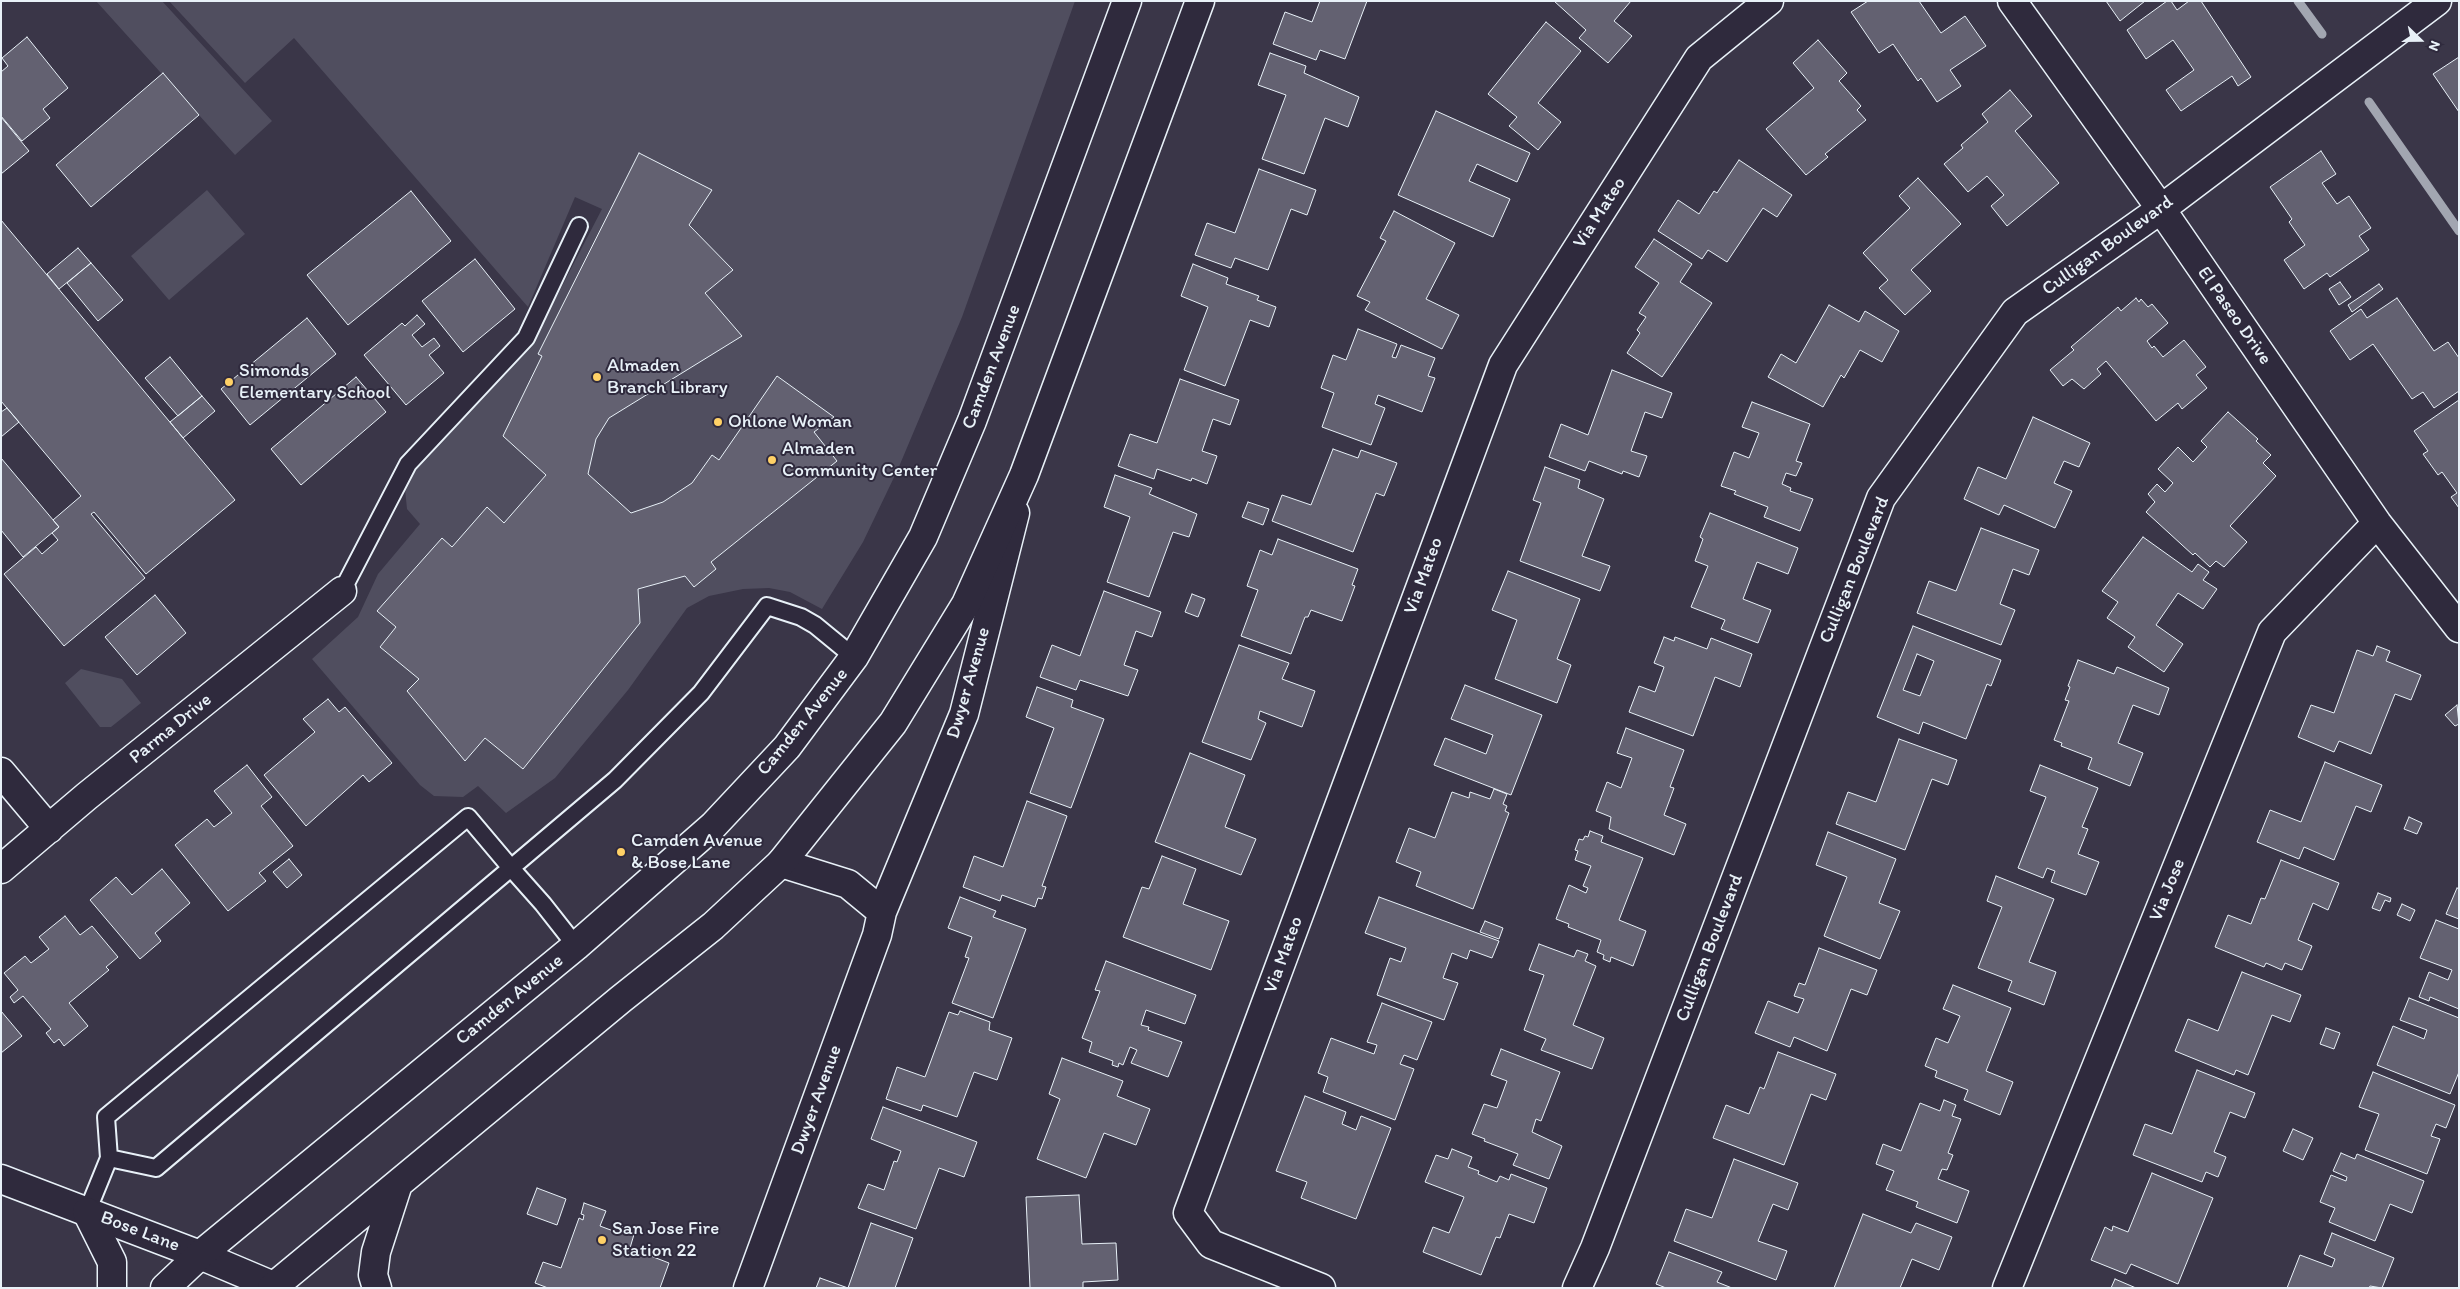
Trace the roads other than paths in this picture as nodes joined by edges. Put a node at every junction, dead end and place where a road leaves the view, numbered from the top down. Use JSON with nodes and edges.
{"nodes":[{"id":1,"x":1127,"y":1,"type":"edge"},
{"id":2,"x":1200,"y":1,"type":"edge"},
{"id":3,"x":1769,"y":1,"type":"edge"},
{"id":4,"x":2012,"y":1,"type":"edge"},
{"id":5,"x":2437,"y":1,"type":"edge"},
{"id":6,"x":2161,"y":209,"type":"junction"},
{"id":7,"x":579,"y":226,"type":"dead end"},
{"id":8,"x":1024,"y":475,"type":"junction"},
{"id":9,"x":2377,"y":523,"type":"junction"},
{"id":10,"x":342,"y":591,"type":"joint"},
{"id":11,"x":2459,"y":628,"type":"edge"},
{"id":12,"x":854,"y":657,"type":"junction"},
{"id":13,"x":1,"y":772,"type":"edge"},
{"id":14,"x":49,"y":829,"type":"junction"},
{"id":15,"x":781,"y":863,"type":"junction"},
{"id":16,"x":511,"y":868,"type":"junction"},
{"id":17,"x":1,"y":869,"type":"edge"},
{"id":18,"x":882,"y":912,"type":"junction"},
{"id":19,"x":576,"y":946,"type":"junction"},
{"id":20,"x":109,"y":1158,"type":"junction"},
{"id":21,"x":1,"y":1178,"type":"edge"},
{"id":22,"x":398,"y":1184,"type":"junction"},
{"id":23,"x":87,"y":1212,"type":"junction"},
{"id":24,"x":200,"y":1255,"type":"junction"},
{"id":25,"x":275,"y":1287,"type":"edge"},
{"id":26,"x":112,"y":1288,"type":"edge"},
{"id":27,"x":165,"y":1288,"type":"edge"},
{"id":28,"x":377,"y":1288,"type":"edge"},
{"id":29,"x":748,"y":1288,"type":"edge"},
{"id":30,"x":1321,"y":1288,"type":"edge"},
{"id":31,"x":1577,"y":1288,"type":"edge"},
{"id":32,"x":2007,"y":1288,"type":"edge"}],
"edges":[{"from":1,"to":12,"type":"street","name":"Camden Avenue"},
{"from":2,"to":8,"type":"street"},
{"from":3,"to":30,"type":"street","name":"Via Mateo"},
{"from":4,"to":6,"type":"street","name":"El Paseo Drive"},
{"from":5,"to":6,"type":"street","name":"Culligan Boulevard"},
{"from":6,"to":9,"type":"street","name":"El Paseo Drive"},
{"from":6,"to":31,"type":"street","name":"Culligan Boulevard"},
{"from":7,"to":10,"type":"lane"},
{"from":8,"to":15,"type":"street"},
{"from":8,"to":18,"type":"street","name":"Dwyer Avenue"},
{"from":9,"to":11,"type":"street","name":"El Paseo Drive"},
{"from":9,"to":32,"type":"street","name":"Via Jose"},
{"from":10,"to":14,"type":"street","name":"Parma Drive"},
{"from":12,"to":16,"type":"lane"},
{"from":12,"to":19,"type":"street","name":"Camden Avenue"},
{"from":13,"to":14,"type":"street"},
{"from":14,"to":17,"type":"street","name":"Parma Drive"},
{"from":15,"to":18,"type":"street"},
{"from":15,"to":22,"type":"street"},
{"from":16,"to":19,"type":"lane"},
{"from":16,"to":20,"type":"lane"},
{"from":16,"to":20,"type":"lane"},
{"from":18,"to":29,"type":"street","name":"Dwyer Avenue"},
{"from":19,"to":24,"type":"street","name":"Camden Avenue"},
{"from":20,"to":23,"type":"lane"},
{"from":21,"to":23,"type":"street","name":"Bose Lane"},
{"from":22,"to":25,"type":"street"},
{"from":22,"to":28,"type":"street"},
{"from":23,"to":24,"type":"street","name":"Bose Lane"},
{"from":23,"to":26,"type":"street"},
{"from":24,"to":25,"type":"street","name":"Bose Lane"},
{"from":24,"to":27,"type":"street","name":"Camden Avenue"}]}
